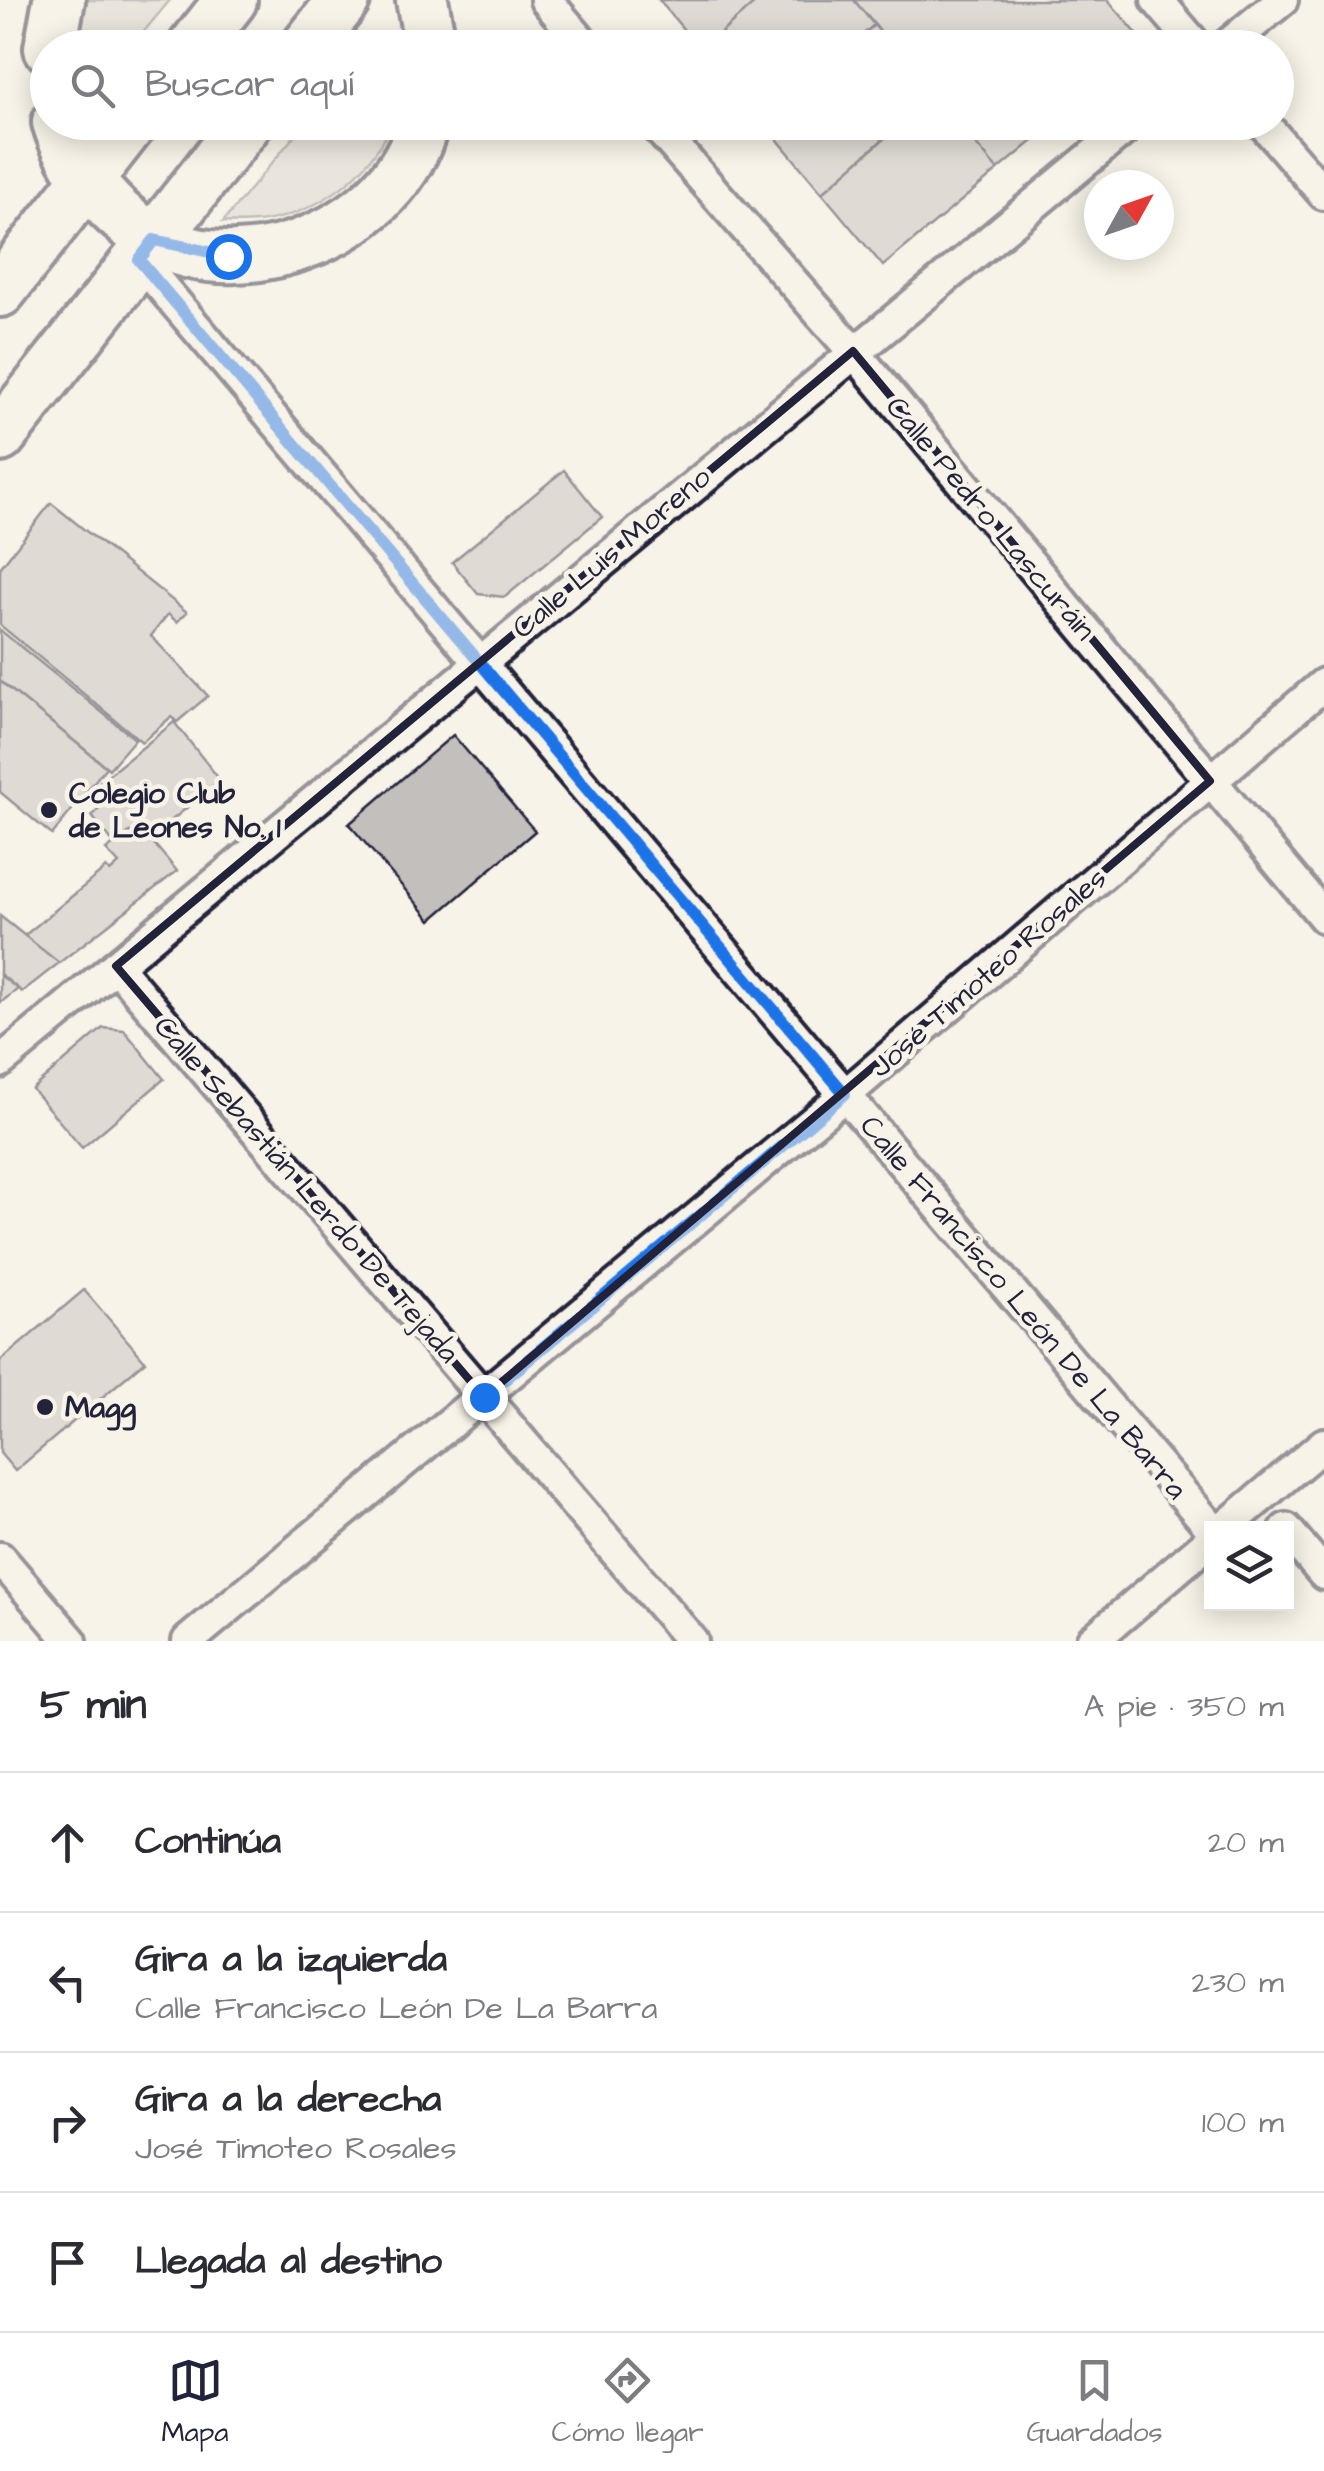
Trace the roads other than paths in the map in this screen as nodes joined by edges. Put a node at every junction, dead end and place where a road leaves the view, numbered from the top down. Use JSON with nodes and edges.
{"nodes":[{"id":1,"x":59,"y":0,"type":"edge"},
{"id":2,"x":231,"y":0,"type":"edge"},
{"id":3,"x":344,"y":0,"type":"edge"},
{"id":4,"x":422,"y":0,"type":"edge"},
{"id":5,"x":546,"y":0,"type":"edge"},
{"id":6,"x":1157,"y":0,"type":"edge"},
{"id":7,"x":1282,"y":0,"type":"edge"},
{"id":8,"x":53,"y":30,"type":"edge"},
{"id":9,"x":207,"y":30,"type":"edge"},
{"id":10,"x":320,"y":30,"type":"edge"},
{"id":11,"x":428,"y":30,"type":"edge"},
{"id":12,"x":572,"y":30,"type":"edge"},
{"id":13,"x":1183,"y":30,"type":"edge"},
{"id":14,"x":1246,"y":30,"type":"edge"},
{"id":15,"x":67,"y":140,"type":"edge"},
{"id":16,"x":117,"y":140,"type":"edge"},
{"id":17,"x":233,"y":140,"type":"edge"},
{"id":18,"x":415,"y":140,"type":"edge"},
{"id":19,"x":669,"y":140,"type":"edge"},
{"id":20,"x":1110,"y":140,"type":"edge"},
{"id":21,"x":1278,"y":140,"type":"edge"},
{"id":22,"x":86,"y":179,"type":"junction"},
{"id":23,"x":1324,"y":194,"type":"edge"},
{"id":24,"x":147,"y":250,"type":"junction"},
{"id":25,"x":0,"y":291,"type":"edge"},
{"id":26,"x":853,"y":352,"type":"junction"},
{"id":27,"x":0,"y":436,"type":"edge"},
{"id":28,"x":479,"y":661,"type":"junction"},
{"id":29,"x":1324,"y":684,"type":"edge"},
{"id":30,"x":1210,"y":781,"type":"junction"},
{"id":31,"x":1324,"y":917,"type":"edge"},
{"id":32,"x":116,"y":966,"type":"junction"},
{"id":33,"x":0,"y":1062,"type":"edge"},
{"id":34,"x":845,"y":1094,"type":"junction"},
{"id":35,"x":484,"y":1397,"type":"junction"},
{"id":36,"x":1324,"y":1444,"type":"edge"},
{"id":37,"x":1260,"y":1498,"type":"junction"},
{"id":38,"x":1205,"y":1521,"type":"edge"},
{"id":39,"x":1232,"y":1521,"type":"edge"},
{"id":40,"x":1279,"y":1521,"type":"edge"},
{"id":41,"x":1294,"y":1538,"type":"edge"},
{"id":42,"x":1204,"y":1546,"type":"edge"},
{"id":43,"x":0,"y":1558,"type":"edge"},
{"id":44,"x":1324,"y":1574,"type":"edge"},
{"id":45,"x":71,"y":1641,"type":"edge"},
{"id":46,"x":188,"y":1641,"type":"edge"},
{"id":47,"x":692,"y":1641,"type":"edge"},
{"id":48,"x":1092,"y":1641,"type":"edge"}],
"edges":[{"from":1,"to":8,"type":"main road"},
{"from":2,"to":9,"type":"main road"},
{"from":3,"to":10,"type":"main road"},
{"from":4,"to":11,"type":"main road"},
{"from":5,"to":12,"type":"street"},
{"from":6,"to":13,"type":"street"},
{"from":7,"to":14,"type":"street"},
{"from":15,"to":22,"type":"main road"},
{"from":16,"to":22,"type":"main road"},
{"from":17,"to":24,"type":"main road"},
{"from":18,"to":24,"type":"main road"},
{"from":19,"to":26,"type":"street","name":"Calle Pedro Lascuráin"},
{"from":20,"to":26,"type":"street","name":"Calle Luis Moreno"},
{"from":21,"to":23,"type":"street"},
{"from":22,"to":24,"type":"main road"},
{"from":22,"to":25,"type":"main road"},
{"from":24,"to":27,"type":"main road"},
{"from":24,"to":28,"type":"street","name":"Calle Francisco León De La Barra"},
{"from":26,"to":28,"type":"street","name":"Calle Luis Moreno"},
{"from":26,"to":30,"type":"street","name":"Calle Pedro Lascuráin"},
{"from":28,"to":32,"type":"street","name":"Calle Luis Moreno"},
{"from":28,"to":34,"type":"street","name":"Calle Francisco León De La Barra"},
{"from":29,"to":30,"type":"street","name":"José Timoteo Rosales"},
{"from":30,"to":31,"type":"street","name":"Calle Pedro Lascuráin"},
{"from":30,"to":34,"type":"street","name":"José Timoteo Rosales"},
{"from":32,"to":33,"type":"street","name":"Calle Luis Moreno"},
{"from":32,"to":35,"type":"street","name":"Calle Sebastián Lerdo De Tejada"},
{"from":34,"to":35,"type":"street","name":"José Timoteo Rosales"},
{"from":34,"to":38,"type":"street","name":"Calle Francisco León De La Barra"},
{"from":35,"to":46,"type":"street","name":"José Timoteo Rosales"},
{"from":35,"to":47,"type":"street","name":"Calle Sebastián Lerdo De Tejada"},
{"from":36,"to":37,"type":"street"},
{"from":37,"to":39,"type":"street"},
{"from":37,"to":40,"type":"street"},
{"from":41,"to":44,"type":"street"},
{"from":42,"to":48,"type":"street"},
{"from":43,"to":45,"type":"street"}]}
